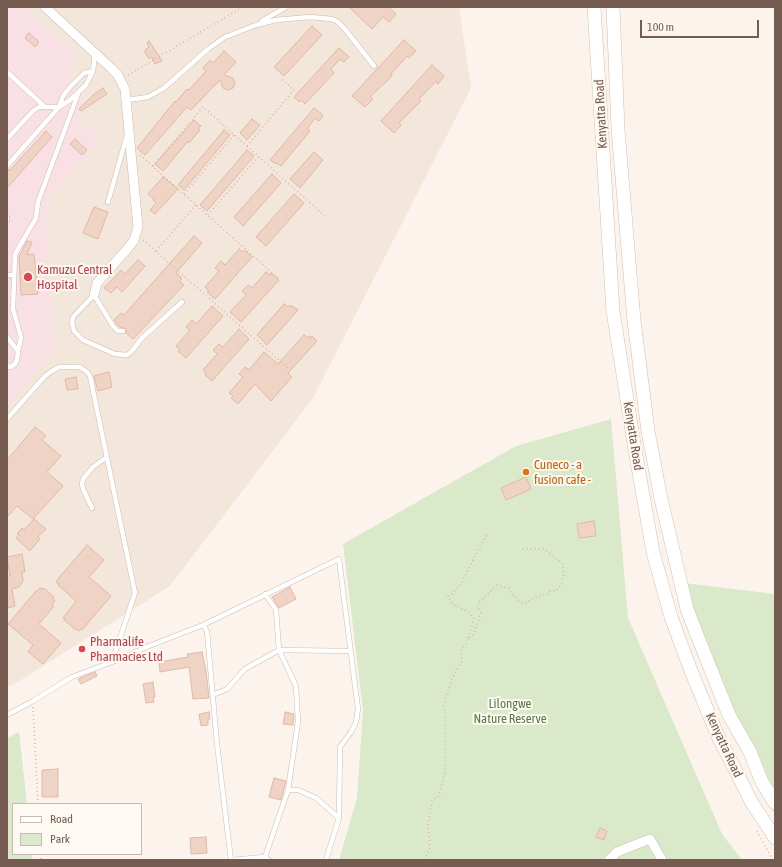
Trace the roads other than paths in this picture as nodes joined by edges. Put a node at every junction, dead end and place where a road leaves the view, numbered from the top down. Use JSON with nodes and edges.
{"nodes":[{"id":1,"x":45,"y":7,"type":"edge"},
{"id":2,"x":286,"y":7,"type":"edge"},
{"id":3,"x":594,"y":7,"type":"edge"},
{"id":4,"x":613,"y":7,"type":"edge"},
{"id":5,"x":256,"y":25,"type":"junction"},
{"id":6,"x":95,"y":53,"type":"junction"},
{"id":7,"x":374,"y":66,"type":"dead end"},
{"id":8,"x":93,"y":71,"type":"junction"},
{"id":9,"x":7,"y":72,"type":"edge"},
{"id":10,"x":78,"y":94,"type":"junction"},
{"id":11,"x":127,"y":100,"type":"junction"},
{"id":12,"x":44,"y":106,"type":"junction"},
{"id":13,"x":59,"y":107,"type":"junction"},
{"id":14,"x":129,"y":130,"type":"junction"},
{"id":15,"x":7,"y":139,"type":"edge"},
{"id":16,"x":7,"y":166,"type":"edge"},
{"id":17,"x":108,"y":202,"type":"dead end"},
{"id":18,"x":7,"y":275,"type":"edge"},
{"id":19,"x":14,"y":275,"type":"junction"},
{"id":20,"x":94,"y":295,"type":"junction"},
{"id":21,"x":182,"y":302,"type":"dead end"},
{"id":22,"x":123,"y":331,"type":"dead end"},
{"id":23,"x":7,"y":337,"type":"edge"},
{"id":24,"x":18,"y":351,"type":"junction"},
{"id":25,"x":7,"y":366,"type":"edge"},
{"id":26,"x":7,"y":419,"type":"edge"},
{"id":27,"x":106,"y":457,"type":"junction"},
{"id":28,"x":92,"y":508,"type":"dead end"},
{"id":29,"x":265,"y":594,"type":"junction"},
{"id":30,"x":203,"y":625,"type":"junction"},
{"id":31,"x":279,"y":650,"type":"junction"},
{"id":32,"x":351,"y":651,"type":"junction"},
{"id":33,"x":112,"y":662,"type":"junction"},
{"id":34,"x":213,"y":695,"type":"junction"},
{"id":35,"x":7,"y":715,"type":"edge"},
{"id":36,"x":288,"y":790,"type":"junction"},
{"id":37,"x":775,"y":803,"type":"edge"},
{"id":38,"x":339,"y":818,"type":"junction"},
{"id":39,"x":775,"y":838,"type":"edge"},
{"id":40,"x":267,"y":859,"type":"edge"},
{"id":41,"x":231,"y":860,"type":"edge"},
{"id":42,"x":326,"y":860,"type":"edge"},
{"id":43,"x":609,"y":860,"type":"edge"},
{"id":44,"x":662,"y":860,"type":"edge"}],
"edges":[{"from":1,"to":6,"type":"street"},
{"from":2,"to":5,"type":"lane"},
{"from":3,"to":39,"type":"main road","name":"Kenyatta Road"},
{"from":4,"to":37,"type":"main road","name":"Kenyatta Road"},
{"from":5,"to":7,"type":"lane"},
{"from":5,"to":11,"type":"lane"},
{"from":6,"to":8,"type":"lane"},
{"from":6,"to":11,"type":"street"},
{"from":8,"to":10,"type":"lane"},
{"from":8,"to":13,"type":"lane"},
{"from":9,"to":12,"type":"lane"},
{"from":10,"to":13,"type":"lane"},
{"from":10,"to":19,"type":"lane"},
{"from":11,"to":14,"type":"street"},
{"from":12,"to":13,"type":"lane"},
{"from":12,"to":15,"type":"lane"},
{"from":13,"to":16,"type":"lane"},
{"from":14,"to":17,"type":"lane"},
{"from":14,"to":20,"type":"street"},
{"from":18,"to":19,"type":"lane"},
{"from":19,"to":24,"type":"lane"},
{"from":20,"to":21,"type":"lane"},
{"from":20,"to":22,"type":"lane"},
{"from":23,"to":24,"type":"lane"},
{"from":24,"to":25,"type":"lane"},
{"from":26,"to":27,"type":"lane"},
{"from":27,"to":28,"type":"lane"},
{"from":27,"to":33,"type":"lane"},
{"from":29,"to":30,"type":"lane"},
{"from":29,"to":31,"type":"lane"},
{"from":29,"to":32,"type":"lane"},
{"from":30,"to":33,"type":"lane"},
{"from":30,"to":34,"type":"lane"},
{"from":31,"to":32,"type":"lane"},
{"from":31,"to":34,"type":"lane"},
{"from":31,"to":36,"type":"lane"},
{"from":32,"to":38,"type":"lane"},
{"from":33,"to":35,"type":"lane"},
{"from":34,"to":41,"type":"lane"},
{"from":36,"to":38,"type":"lane"},
{"from":36,"to":40,"type":"lane"},
{"from":38,"to":42,"type":"lane"},
{"from":40,"to":41,"type":"lane"},
{"from":43,"to":44,"type":"street"}]}
